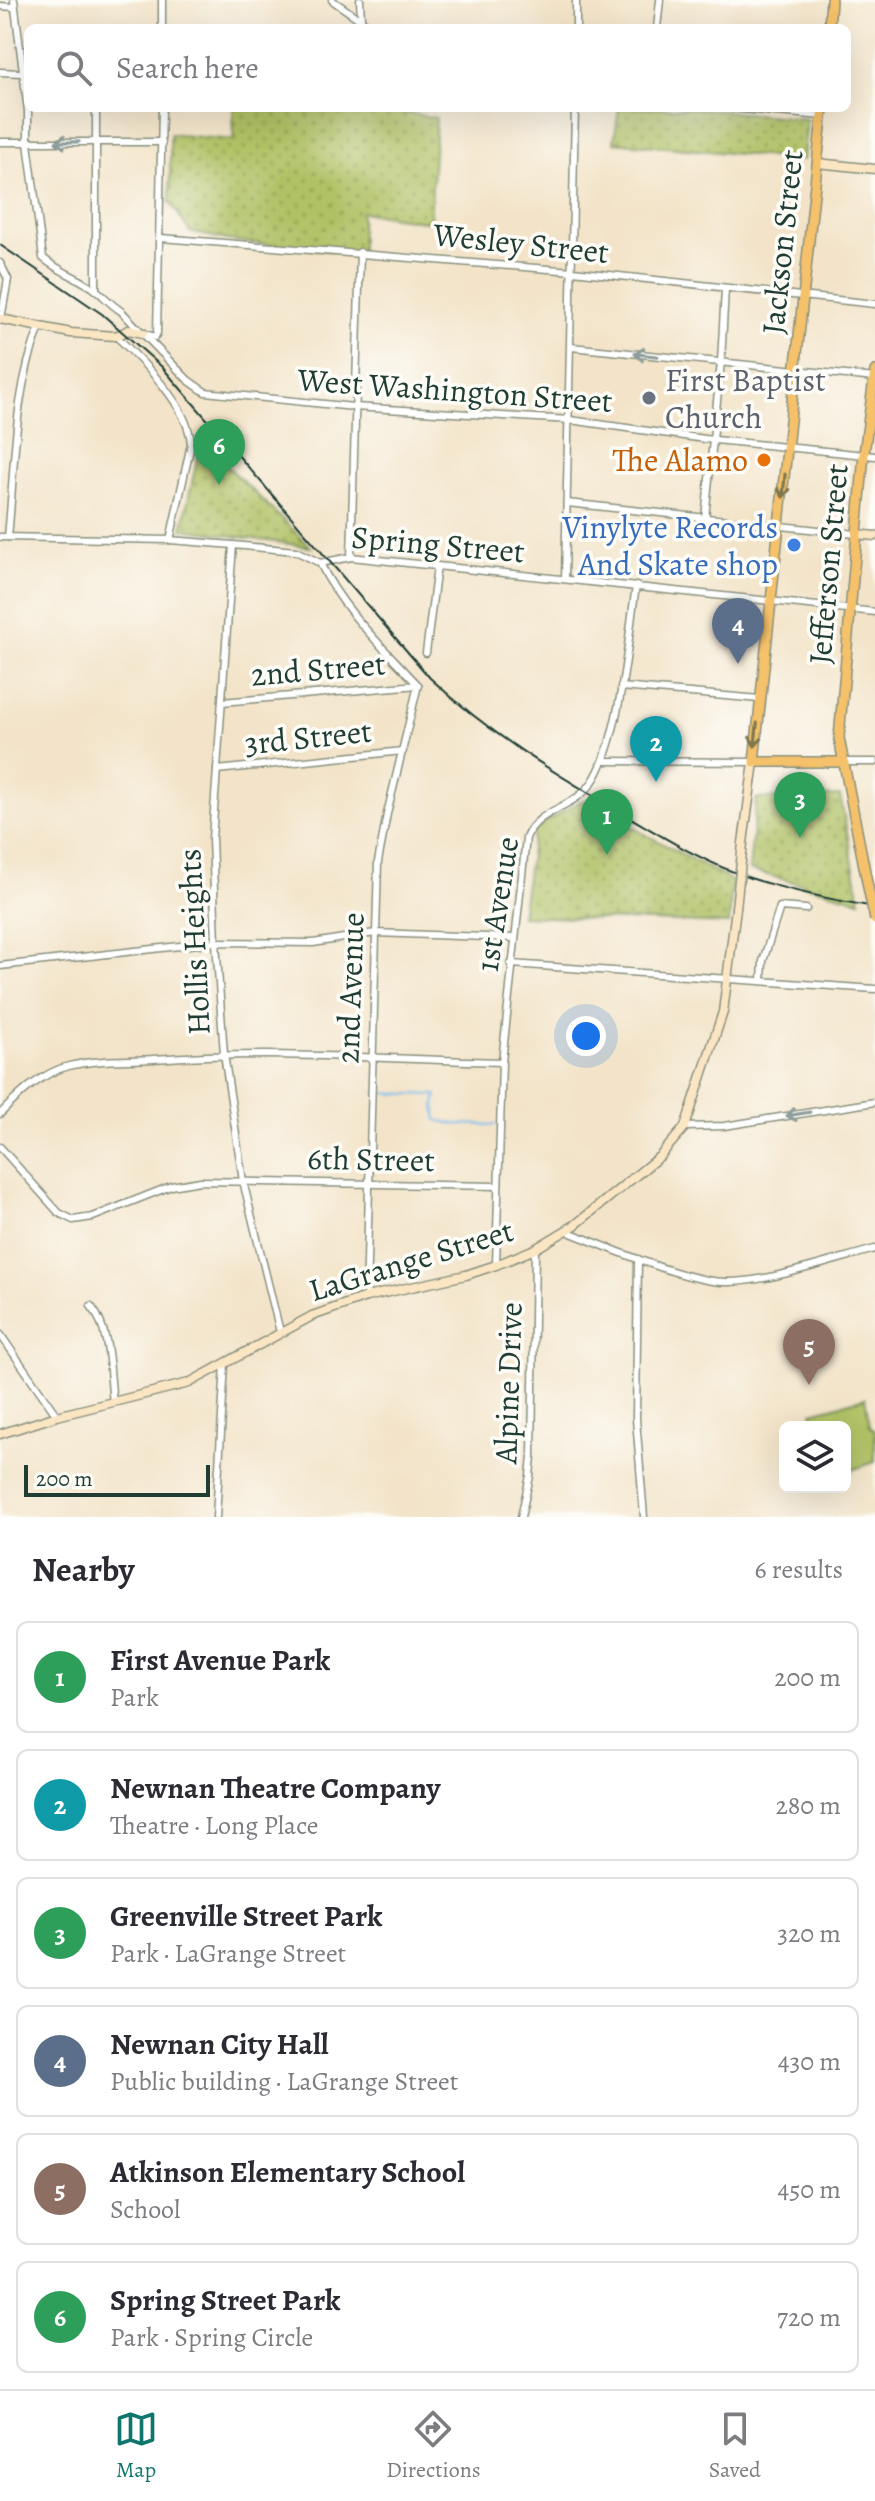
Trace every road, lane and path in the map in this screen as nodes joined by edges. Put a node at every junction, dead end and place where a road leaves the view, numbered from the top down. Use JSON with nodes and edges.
{"nodes":[{"id":1,"x":162,"y":0,"type":"edge"},
{"id":2,"x":332,"y":0,"type":"edge"},
{"id":3,"x":360,"y":0,"type":"edge"},
{"id":4,"x":576,"y":0,"type":"edge"},
{"id":5,"x":660,"y":0,"type":"edge"},
{"id":6,"x":831,"y":0,"type":"edge"},
{"id":7,"x":14,"y":3,"type":"edge"},
{"id":8,"x":0,"y":6,"type":"edge"},
{"id":9,"x":361,"y":19,"type":"junction"},
{"id":10,"x":162,"y":24,"type":"edge"},
{"id":11,"x":367,"y":24,"type":"edge"},
{"id":12,"x":576,"y":24,"type":"edge"},
{"id":13,"x":657,"y":24,"type":"edge"},
{"id":14,"x":829,"y":24,"type":"edge"},
{"id":15,"x":0,"y":72,"type":"edge"},
{"id":16,"x":21,"y":73,"type":"junction"},
{"id":17,"x":24,"y":89,"type":"edge"},
{"id":18,"x":28,"y":112,"type":"edge"},
{"id":19,"x":96,"y":112,"type":"edge"},
{"id":20,"x":162,"y":112,"type":"edge"},
{"id":21,"x":575,"y":112,"type":"edge"},
{"id":22,"x":823,"y":112,"type":"edge"},
{"id":23,"x":0,"y":142,"type":"edge"},
{"id":24,"x":97,"y":142,"type":"junction"},
{"id":25,"x":162,"y":142,"type":"junction"},
{"id":26,"x":28,"y":143,"type":"junction"},
{"id":27,"x":817,"y":163,"type":"junction"},
{"id":28,"x":875,"y":169,"type":"edge"},
{"id":29,"x":161,"y":238,"type":"junction"},
{"id":30,"x":360,"y":252,"type":"junction"},
{"id":31,"x":0,"y":263,"type":"edge"},
{"id":32,"x":573,"y":271,"type":"junction"},
{"id":33,"x":725,"y":289,"type":"junction"},
{"id":34,"x":96,"y":290,"type":"junction"},
{"id":35,"x":802,"y":298,"type":"junction"},
{"id":36,"x":875,"y":304,"type":"edge"},
{"id":37,"x":0,"y":319,"type":"edge"},
{"id":38,"x":40,"y":327,"type":"junction"},
{"id":39,"x":143,"y":333,"type":"junction"},
{"id":40,"x":116,"y":336,"type":"junction"},
{"id":41,"x":571,"y":347,"type":"junction"},
{"id":42,"x":721,"y":362,"type":"junction"},
{"id":43,"x":794,"y":370,"type":"junction"},
{"id":44,"x":875,"y":371,"type":"edge"},
{"id":45,"x":875,"y":378,"type":"edge"},
{"id":46,"x":354,"y":407,"type":"junction"},
{"id":47,"x":570,"y":420,"type":"junction"},
{"id":48,"x":712,"y":439,"type":"junction"},
{"id":49,"x":788,"y":446,"type":"junction"},
{"id":50,"x":864,"y":454,"type":"junction"},
{"id":51,"x":875,"y":456,"type":"edge"},
{"id":52,"x":567,"y":503,"type":"junction"},
{"id":53,"x":705,"y":518,"type":"junction"},
{"id":54,"x":781,"y":525,"type":"junction"},
{"id":55,"x":856,"y":534,"type":"junction"},
{"id":56,"x":875,"y":536,"type":"edge"},
{"id":57,"x":4,"y":537,"type":"edge"},
{"id":58,"x":170,"y":540,"type":"junction"},
{"id":59,"x":233,"y":545,"type":"junction"},
{"id":60,"x":351,"y":557,"type":"junction"},
{"id":61,"x":320,"y":563,"type":"junction"},
{"id":62,"x":437,"y":566,"type":"junction"},
{"id":63,"x":565,"y":579,"type":"junction"},
{"id":64,"x":636,"y":586,"type":"junction"},
{"id":65,"x":771,"y":602,"type":"junction"},
{"id":66,"x":849,"y":609,"type":"junction"},
{"id":67,"x":875,"y":612,"type":"edge"},
{"id":68,"x":426,"y":653,"type":"dead end"},
{"id":69,"x":418,"y":685,"type":"junction"},
{"id":70,"x":621,"y":687,"type":"junction"},
{"id":71,"x":760,"y":699,"type":"junction"},
{"id":72,"x":222,"y":702,"type":"junction"},
{"id":73,"x":839,"y":738,"type":"junction"},
{"id":74,"x":403,"y":751,"type":"junction"},
{"id":75,"x":605,"y":761,"type":"junction"},
{"id":76,"x":754,"y":762,"type":"junction"},
{"id":77,"x":831,"y":762,"type":"junction"},
{"id":78,"x":843,"y":762,"type":"junction"},
{"id":79,"x":875,"y":762,"type":"edge"},
{"id":80,"x":217,"y":770,"type":"junction"},
{"id":81,"x":870,"y":887,"type":"edge"},
{"id":82,"x":806,"y":909,"type":"dead end"},
{"id":83,"x":875,"y":920,"type":"edge"},
{"id":84,"x":375,"y":933,"type":"junction"},
{"id":85,"x":514,"y":938,"type":"junction"},
{"id":86,"x":216,"y":942,"type":"junction"},
{"id":87,"x":511,"y":964,"type":"junction"},
{"id":88,"x":0,"y":966,"type":"edge"},
{"id":89,"x":728,"y":979,"type":"junction"},
{"id":90,"x":762,"y":981,"type":"junction"},
{"id":91,"x":875,"y":989,"type":"edge"},
{"id":92,"x":224,"y":1054,"type":"junction"},
{"id":93,"x":372,"y":1058,"type":"junction"},
{"id":94,"x":502,"y":1062,"type":"junction"},
{"id":95,"x":875,"y":1102,"type":"edge"},
{"id":96,"x":0,"y":1114,"type":"edge"},
{"id":97,"x":685,"y":1127,"type":"junction"},
{"id":98,"x":0,"y":1147,"type":"edge"},
{"id":99,"x":243,"y":1181,"type":"junction"},
{"id":100,"x":367,"y":1183,"type":"junction"},
{"id":101,"x":497,"y":1186,"type":"junction"},
{"id":102,"x":569,"y":1229,"type":"junction"},
{"id":103,"x":535,"y":1249,"type":"junction"},
{"id":104,"x":875,"y":1249,"type":"edge"},
{"id":105,"x":638,"y":1259,"type":"junction"},
{"id":106,"x":496,"y":1265,"type":"junction"},
{"id":107,"x":366,"y":1297,"type":"junction"},
{"id":108,"x":91,"y":1306,"type":"dead end"},
{"id":109,"x":280,"y":1332,"type":"junction"},
{"id":110,"x":0,"y":1334,"type":"edge"},
{"id":111,"x":225,"y":1364,"type":"junction"},
{"id":112,"x":113,"y":1402,"type":"junction"},
{"id":113,"x":57,"y":1416,"type":"junction"},
{"id":114,"x":0,"y":1434,"type":"edge"},
{"id":115,"x":216,"y":1517,"type":"edge"},
{"id":116,"x":521,"y":1517,"type":"edge"},
{"id":117,"x":644,"y":1517,"type":"edge"}],
"edges":[{"from":1,"to":10,"type":"street"},
{"from":2,"to":9,"type":"street"},
{"from":3,"to":9,"type":"street"},
{"from":4,"to":12,"type":"street"},
{"from":5,"to":13,"type":"street"},
{"from":6,"to":14,"type":"main road"},
{"from":7,"to":8,"type":"street"},
{"from":7,"to":16,"type":"street"},
{"from":9,"to":11,"type":"street"},
{"from":15,"to":16,"type":"street"},
{"from":16,"to":17,"type":"street"},
{"from":18,"to":26,"type":"street"},
{"from":19,"to":24,"type":"street"},
{"from":20,"to":25,"type":"street"},
{"from":21,"to":32,"type":"street"},
{"from":22,"to":27,"type":"main road","name":"Jackson Street"},
{"from":23,"to":26,"type":"street"},
{"from":24,"to":25,"type":"street"},
{"from":24,"to":26,"type":"street","one_way":true},
{"from":24,"to":34,"type":"street"},
{"from":25,"to":29,"type":"street"},
{"from":26,"to":34,"type":"street","name":"West Washington Street"},
{"from":27,"to":28,"type":"street"},
{"from":27,"to":35,"type":"main road","name":"Jackson Street"},
{"from":29,"to":30,"type":"street","name":"Wesley Street"},
{"from":29,"to":39,"type":"street"},
{"from":30,"to":32,"type":"street","name":"Wesley Street"},
{"from":30,"to":46,"type":"street"},
{"from":31,"to":37,"type":"street"},
{"from":32,"to":33,"type":"street","name":"Wesley Street"},
{"from":32,"to":41,"type":"street"},
{"from":33,"to":35,"type":"street","name":"Wesley Street"},
{"from":33,"to":42,"type":"street"},
{"from":34,"to":39,"type":"street","name":"West Washington Street"},
{"from":35,"to":36,"type":"street","name":"Wesley Street"},
{"from":35,"to":43,"type":"main road","name":"Jackson Street"},
{"from":37,"to":38,"type":"street"},
{"from":38,"to":40,"type":"street"},
{"from":38,"to":57,"type":"street"},
{"from":39,"to":40,"type":"street"},
{"from":39,"to":46,"type":"street","name":"West Washington Street"},
{"from":40,"to":58,"type":"street"},
{"from":42,"to":41,"type":"street","one_way":true},
{"from":41,"to":47,"type":"street"},
{"from":42,"to":43,"type":"street"},
{"from":42,"to":48,"type":"street"},
{"from":43,"to":45,"type":"street"},
{"from":43,"to":49,"type":"main road","name":"Jackson Street"},
{"from":44,"to":45,"type":"main road","name":"Jefferson Street"},
{"from":45,"to":50,"type":"main road","name":"Jefferson Street"},
{"from":46,"to":47,"type":"street","name":"West Washington Street"},
{"from":46,"to":60,"type":"street"},
{"from":47,"to":48,"type":"street","name":"West Washington Street"},
{"from":47,"to":52,"type":"street"},
{"from":48,"to":49,"type":"street","name":"West Washington Street"},
{"from":48,"to":53,"type":"street"},
{"from":49,"to":50,"type":"street","name":"West Washington Street"},
{"from":49,"to":54,"type":"main road","name":"Jackson Street","one_way":true},
{"from":50,"to":51,"type":"street","name":"West Washington Street"},
{"from":50,"to":55,"type":"main road","name":"Jefferson Street"},
{"from":52,"to":53,"type":"street"},
{"from":52,"to":63,"type":"street"},
{"from":53,"to":54,"type":"street"},
{"from":54,"to":55,"type":"street"},
{"from":54,"to":65,"type":"main road","name":"LaGrange Street"},
{"from":55,"to":56,"type":"street"},
{"from":55,"to":66,"type":"main road","name":"Jefferson Street"},
{"from":57,"to":58,"type":"street","name":"Spring Street"},
{"from":58,"to":59,"type":"street","name":"Spring Street"},
{"from":59,"to":61,"type":"street","name":"Spring Street"},
{"from":59,"to":72,"type":"street","name":"Hollis Heights"},
{"from":60,"to":61,"type":"street","name":"Spring Street"},
{"from":60,"to":62,"type":"street","name":"Spring Street"},
{"from":61,"to":69,"type":"street"},
{"from":62,"to":63,"type":"street","name":"Spring Street"},
{"from":62,"to":68,"type":"street"},
{"from":63,"to":64,"type":"street","name":"Spring Street"},
{"from":64,"to":65,"type":"street","name":"Spring Street"},
{"from":64,"to":70,"type":"street","name":"1st Avenue"},
{"from":65,"to":66,"type":"street","name":"Spring Street"},
{"from":65,"to":71,"type":"main road","name":"LaGrange Street"},
{"from":66,"to":67,"type":"street","name":"Spring Street"},
{"from":66,"to":73,"type":"main road","name":"Jefferson Street"},
{"from":69,"to":72,"type":"street","name":"2nd Street"},
{"from":69,"to":74,"type":"street","name":"2nd Avenue"},
{"from":70,"to":71,"type":"street"},
{"from":70,"to":75,"type":"street","name":"1st Avenue"},
{"from":71,"to":76,"type":"main road","name":"LaGrange Street","one_way":true},
{"from":72,"to":80,"type":"street","name":"Hollis Heights"},
{"from":73,"to":77,"type":"main road"},
{"from":73,"to":78,"type":"main road","name":"Jefferson Street"},
{"from":74,"to":80,"type":"street","name":"3rd Street"},
{"from":74,"to":84,"type":"street","name":"2nd Avenue"},
{"from":75,"to":76,"type":"street"},
{"from":75,"to":85,"type":"street","name":"1st Avenue"},
{"from":76,"to":77,"type":"main road"},
{"from":76,"to":89,"type":"street","name":"LaGrange Street","bridge":true},
{"from":77,"to":78,"type":"main road"},
{"from":78,"to":79,"type":"street"},
{"from":78,"to":81,"type":"main road","name":"Jefferson Street"},
{"from":80,"to":86,"type":"street","name":"Hollis Heights"},
{"from":81,"to":83,"type":"main road","name":"Jefferson Street","bridge":true},
{"from":82,"to":90,"type":"street"},
{"from":84,"to":85,"type":"street"},
{"from":84,"to":86,"type":"street"},
{"from":84,"to":93,"type":"street","name":"2nd Avenue"},
{"from":85,"to":87,"type":"street","name":"1st Avenue"},
{"from":86,"to":88,"type":"street"},
{"from":86,"to":92,"type":"street","name":"Hollis Heights"},
{"from":87,"to":89,"type":"street"},
{"from":87,"to":94,"type":"street","name":"1st Avenue"},
{"from":89,"to":90,"type":"street"},
{"from":89,"to":97,"type":"street","name":"LaGrange Street"},
{"from":90,"to":91,"type":"street"},
{"from":92,"to":93,"type":"street"},
{"from":92,"to":96,"type":"street"},
{"from":92,"to":99,"type":"street","name":"Hollis Heights"},
{"from":93,"to":94,"type":"street"},
{"from":93,"to":100,"type":"street","name":"2nd Avenue"},
{"from":94,"to":101,"type":"street","name":"1st Avenue"},
{"from":95,"to":97,"type":"street","one_way":true},
{"from":97,"to":102,"type":"street","name":"LaGrange Street"},
{"from":98,"to":99,"type":"street","name":"6th Street"},
{"from":99,"to":100,"type":"street","name":"6th Street"},
{"from":99,"to":109,"type":"street","name":"Hollis Heights"},
{"from":100,"to":101,"type":"street","name":"6th Street"},
{"from":100,"to":107,"type":"street","name":"2nd Avenue"},
{"from":101,"to":106,"type":"street","name":"1st Avenue"},
{"from":102,"to":103,"type":"street","name":"LaGrange Street"},
{"from":102,"to":105,"type":"street"},
{"from":103,"to":106,"type":"street","name":"LaGrange Street"},
{"from":103,"to":116,"type":"street","name":"Alpine Drive"},
{"from":104,"to":105,"type":"street"},
{"from":105,"to":117,"type":"street"},
{"from":106,"to":107,"type":"street","name":"LaGrange Street"},
{"from":107,"to":109,"type":"street","name":"LaGrange Street"},
{"from":108,"to":112,"type":"street"},
{"from":109,"to":111,"type":"street","name":"LaGrange Street"},
{"from":110,"to":113,"type":"street"},
{"from":111,"to":112,"type":"street","name":"LaGrange Street"},
{"from":111,"to":115,"type":"street"},
{"from":112,"to":113,"type":"street","name":"LaGrange Street"},
{"from":113,"to":114,"type":"street","name":"LaGrange Street"}]}
